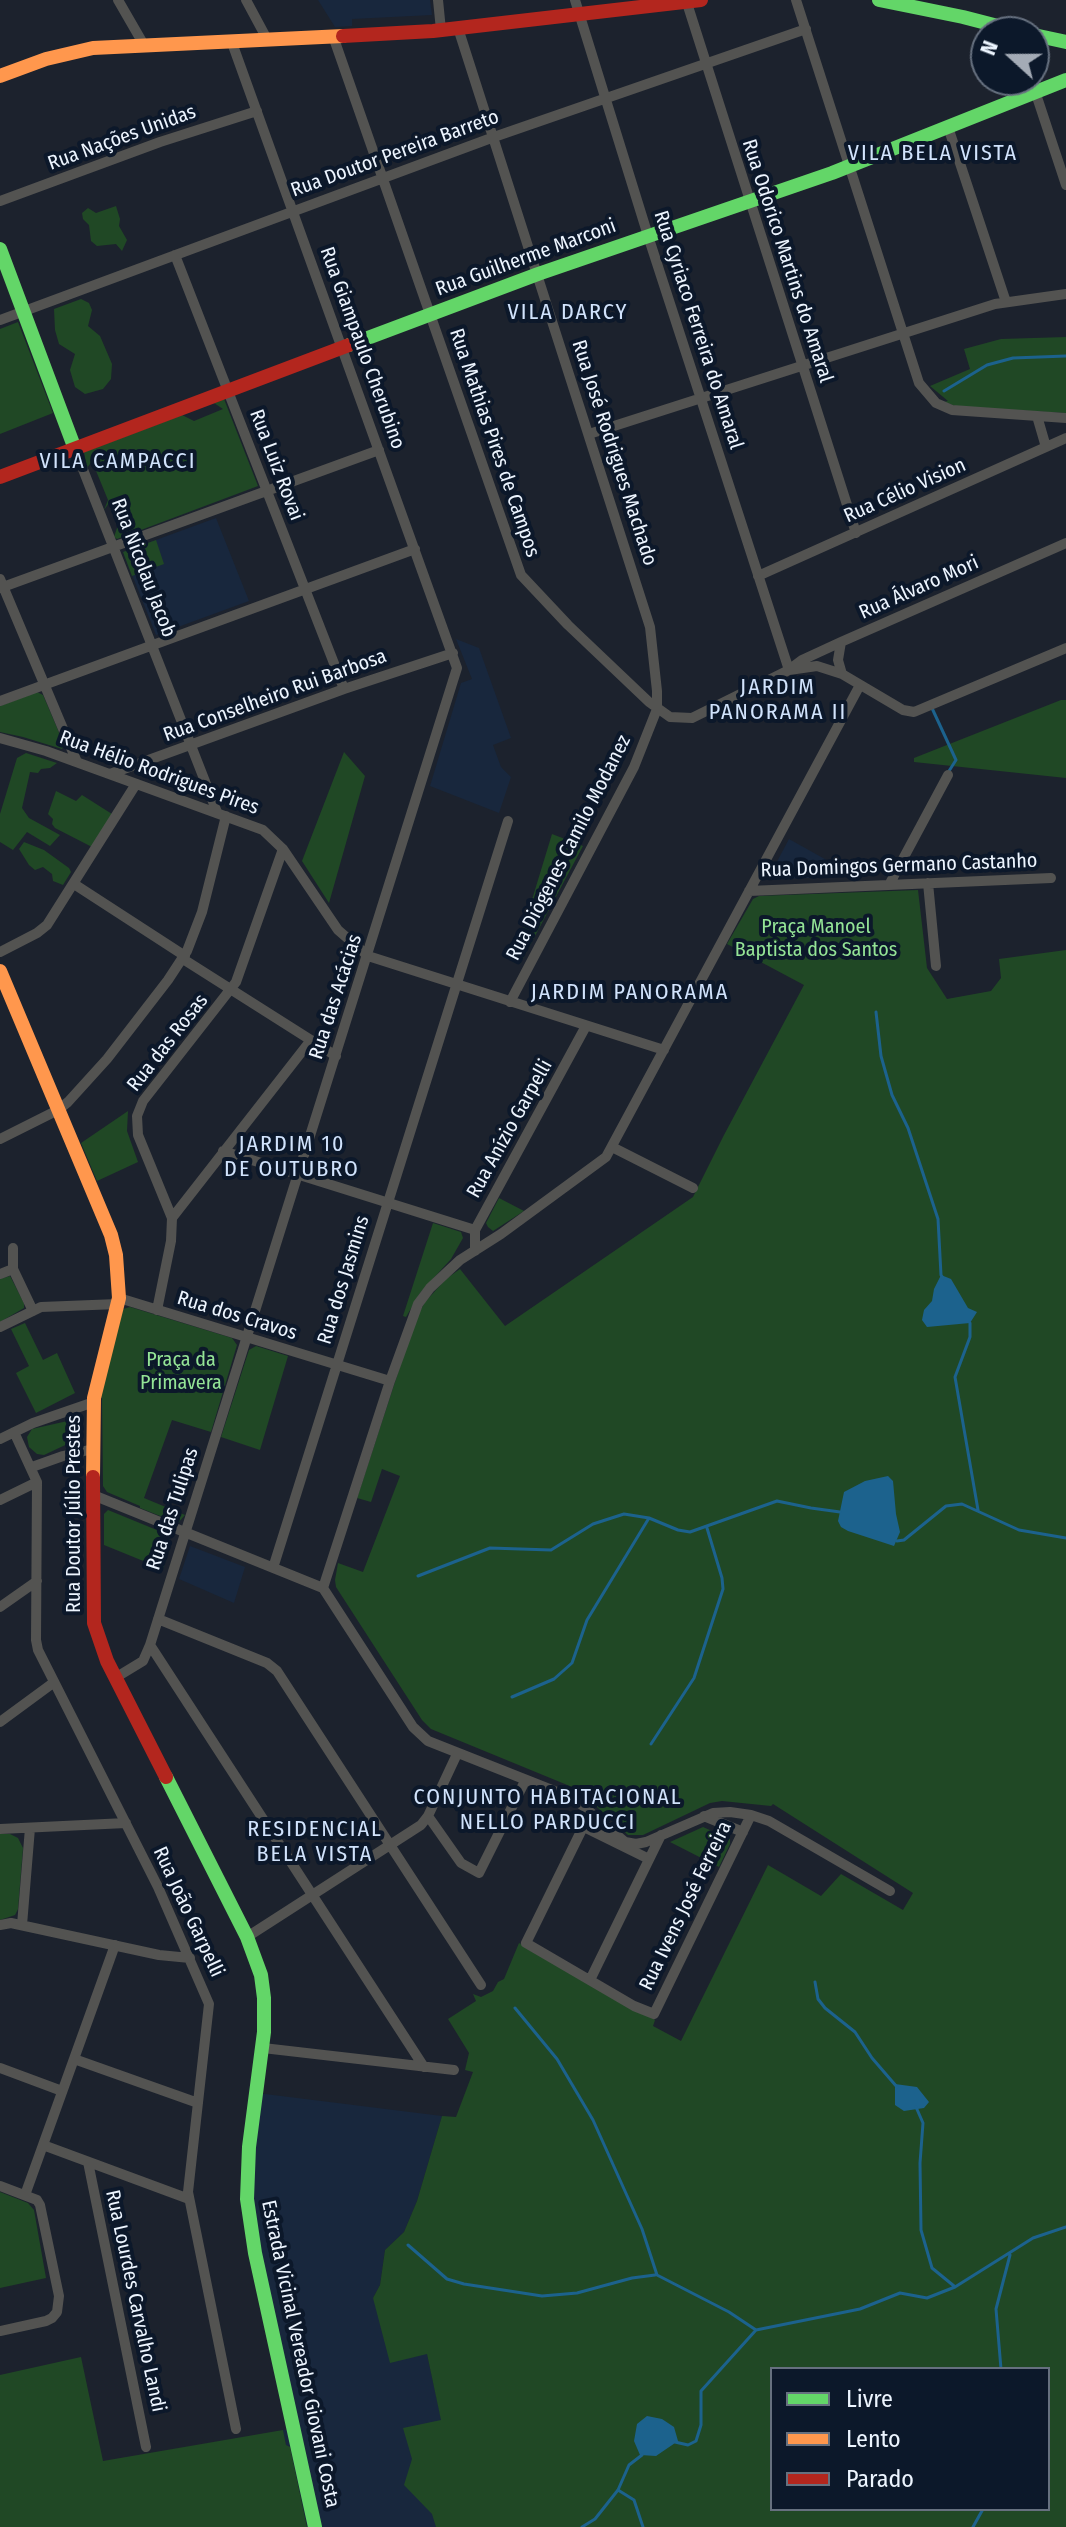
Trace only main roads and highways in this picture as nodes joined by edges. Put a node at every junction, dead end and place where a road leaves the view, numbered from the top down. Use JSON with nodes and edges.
{"nodes":[{"id":1,"x":879,"y":0,"type":"edge"},
{"id":2,"x":691,"y":1,"type":"edge"},
{"id":3,"x":577,"y":7,"type":"edge"},
{"id":4,"x":970,"y":19,"type":"edge"},
{"id":5,"x":0,"y":76,"type":"edge"},
{"id":6,"x":1066,"y":83,"type":"edge"},
{"id":7,"x":0,"y":249,"type":"edge"},
{"id":8,"x":75,"y":449,"type":"junction"},
{"id":9,"x":0,"y":477,"type":"edge"},
{"id":10,"x":0,"y":971,"type":"edge"},
{"id":11,"x":257,"y":2093,"type":"joint"},
{"id":12,"x":315,"y":2527,"type":"edge"}],
"edges":[{"from":1,"to":4,"type":"main road"},
{"from":2,"to":3,"type":"main road"},
{"from":3,"to":5,"type":"main road"},
{"from":6,"to":8,"type":"main road","name":"Rua Guilherme Marconi"},
{"from":7,"to":8,"type":"main road","name":"Rua Nicolau Jacob"},
{"from":8,"to":9,"type":"main road","name":"Rua Guilherme Marconi"},
{"from":10,"to":11,"type":"main road","name":"Rua Doutor Júlio Prestes"},
{"from":11,"to":12,"type":"main road","name":"Estrada Vicinal Vereador Giovani Costa"}]}
